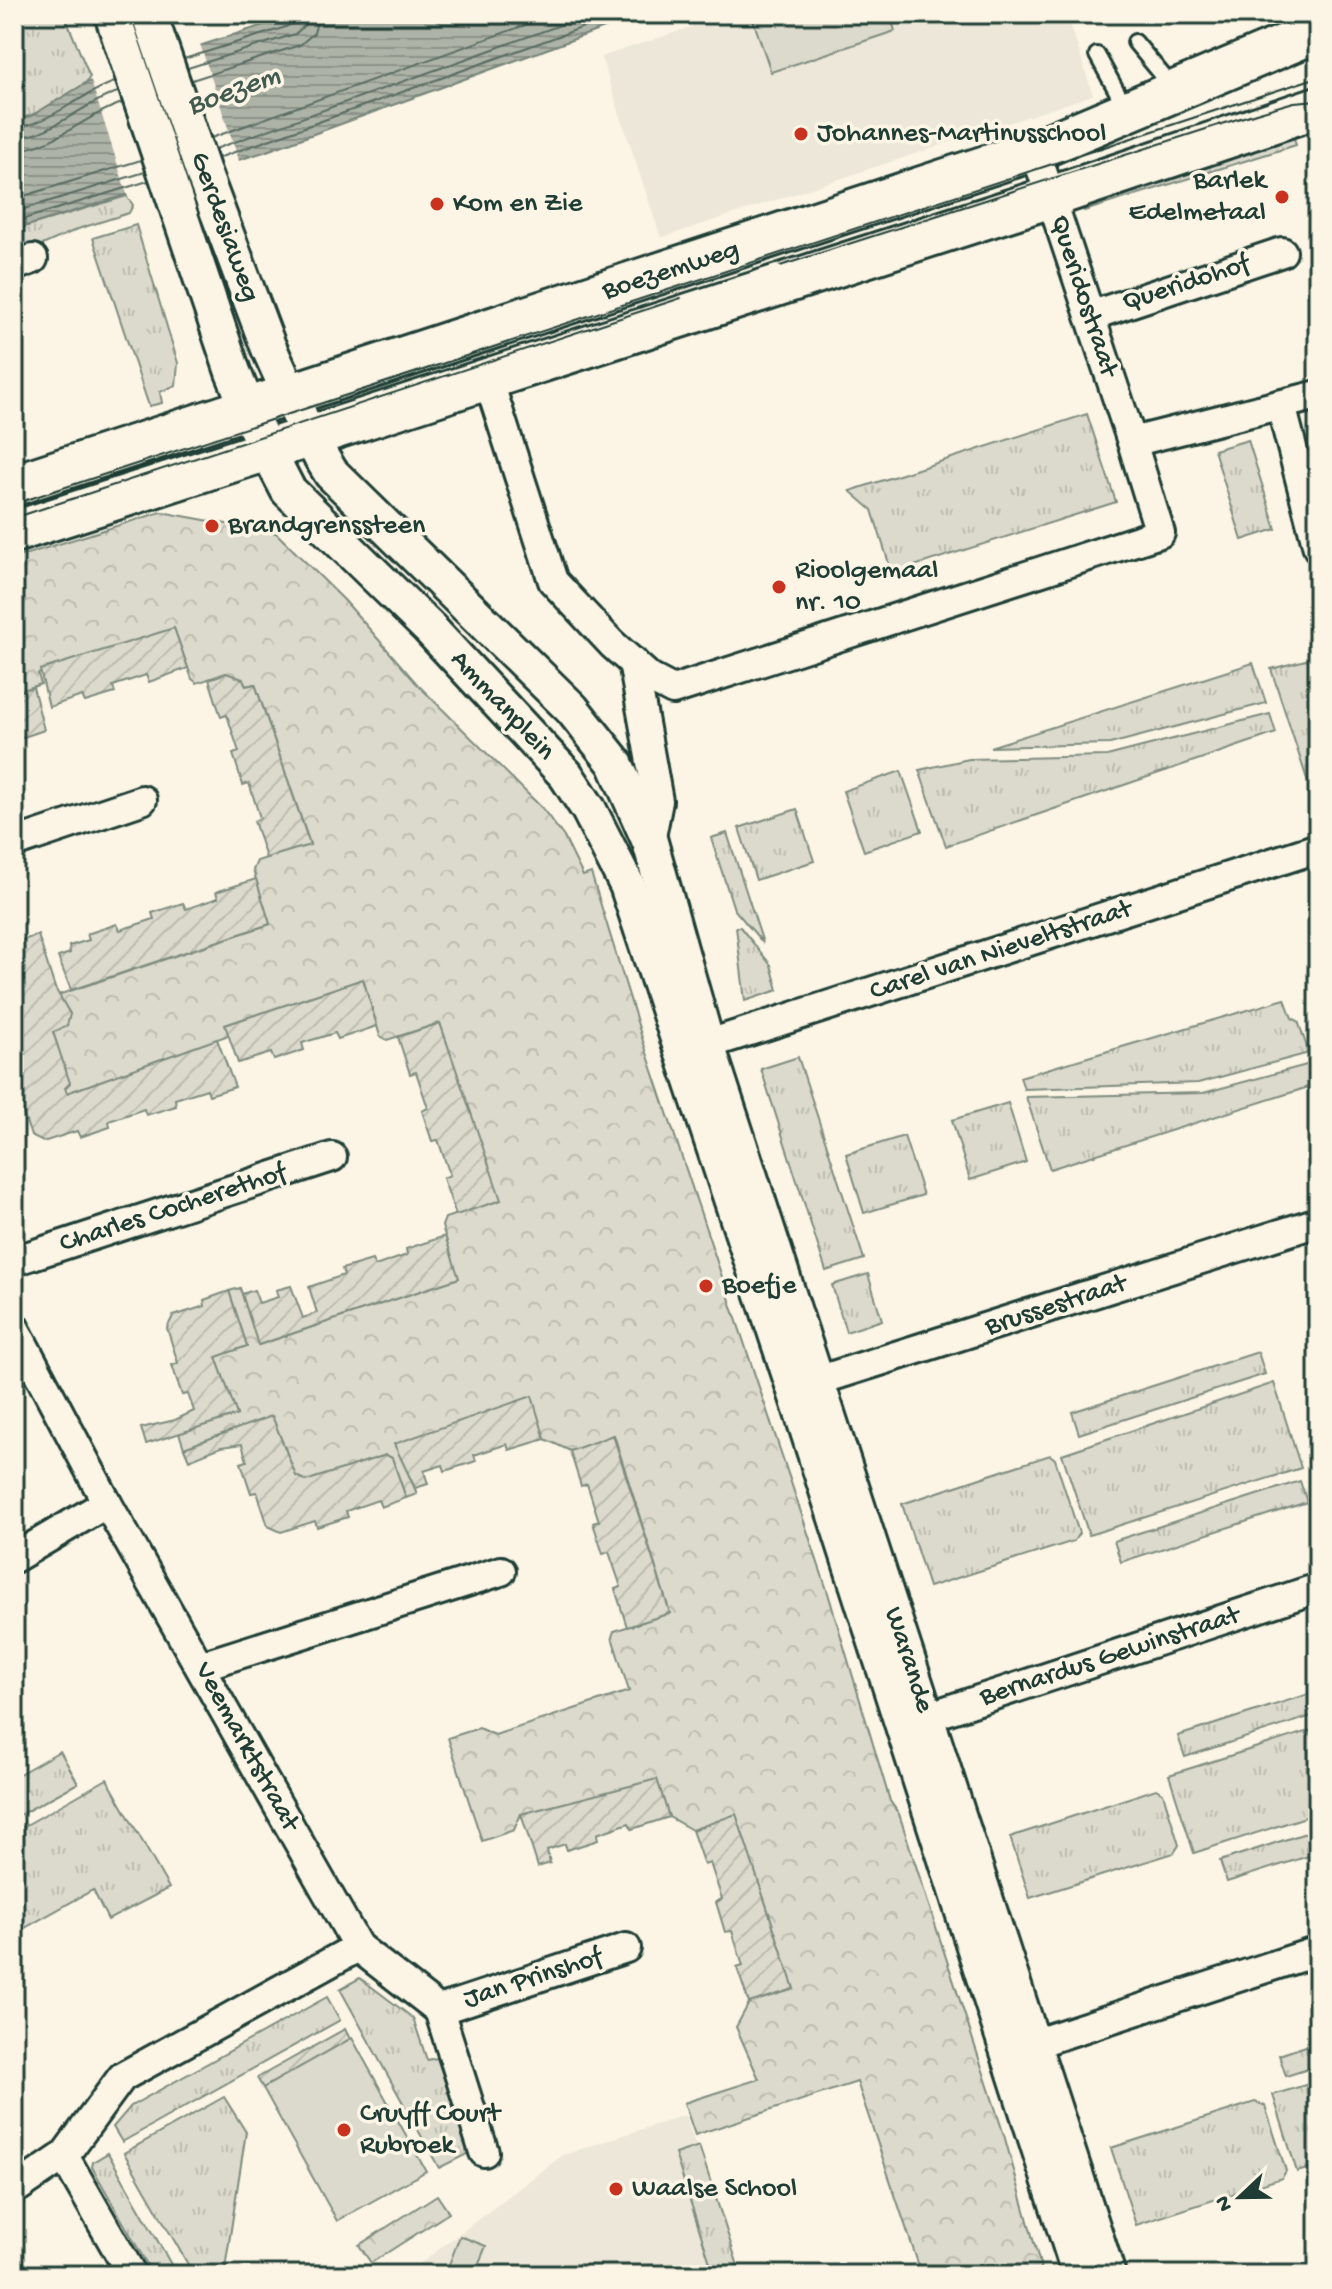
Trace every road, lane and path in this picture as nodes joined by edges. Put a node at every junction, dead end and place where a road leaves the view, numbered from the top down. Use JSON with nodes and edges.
{"nodes":[{"id":1,"x":149,"y":14,"type":"edge"},
{"id":2,"x":114,"y":15,"type":"edge"},
{"id":3,"x":1318,"y":31,"type":"edge"},
{"id":4,"x":1135,"y":42,"type":"dead end"},
{"id":5,"x":1097,"y":55,"type":"dead end"},
{"id":6,"x":1174,"y":90,"type":"junction"},
{"id":7,"x":1318,"y":107,"type":"edge"},
{"id":8,"x":1127,"y":110,"type":"junction"},
{"id":9,"x":1035,"y":150,"type":"junction"},
{"id":10,"x":1051,"y":197,"type":"junction"},
{"id":11,"x":1282,"y":252,"type":"dead end"},
{"id":12,"x":1090,"y":316,"type":"junction"},
{"id":13,"x":488,"y":379,"type":"junction"},
{"id":14,"x":288,"y":395,"type":"junction"},
{"id":15,"x":1318,"y":395,"type":"edge"},
{"id":16,"x":1281,"y":405,"type":"junction"},
{"id":17,"x":247,"y":409,"type":"junction"},
{"id":18,"x":309,"y":437,"type":"junction"},
{"id":19,"x":1132,"y":442,"type":"junction"},
{"id":20,"x":267,"y":450,"type":"junction"},
{"id":21,"x":14,"y":485,"type":"edge"},
{"id":22,"x":14,"y":532,"type":"edge"},
{"id":23,"x":1318,"y":548,"type":"edge"},
{"id":24,"x":622,"y":653,"type":"junction"},
{"id":25,"x":142,"y":800,"type":"dead end"},
{"id":26,"x":650,"y":842,"type":"junction"},
{"id":27,"x":14,"y":843,"type":"edge"},
{"id":28,"x":1318,"y":848,"type":"edge"},
{"id":29,"x":695,"y":1049,"type":"junction"},
{"id":30,"x":332,"y":1157,"type":"dead end"},
{"id":31,"x":1318,"y":1222,"type":"edge"},
{"id":32,"x":14,"y":1261,"type":"edge"},
{"id":33,"x":14,"y":1327,"type":"edge"},
{"id":34,"x":806,"y":1385,"type":"junction"},
{"id":35,"x":107,"y":1503,"type":"junction"},
{"id":36,"x":14,"y":1558,"type":"edge"},
{"id":37,"x":501,"y":1571,"type":"dead end"},
{"id":38,"x":1318,"y":1588,"type":"edge"},
{"id":39,"x":201,"y":1666,"type":"junction"},
{"id":40,"x":914,"y":1721,"type":"junction"},
{"id":41,"x":358,"y":1947,"type":"junction"},
{"id":42,"x":626,"y":1948,"type":"dead end"},
{"id":43,"x":1318,"y":1951,"type":"edge"},
{"id":44,"x":439,"y":2010,"type":"junction"},
{"id":45,"x":1020,"y":2048,"type":"junction"},
{"id":46,"x":484,"y":2152,"type":"dead end"},
{"id":47,"x":64,"y":2156,"type":"junction"},
{"id":48,"x":14,"y":2190,"type":"edge"},
{"id":49,"x":132,"y":2275,"type":"edge"},
{"id":50,"x":1080,"y":2275,"type":"edge"},
{"id":51,"x":1108,"y":2275,"type":"edge"}],
"edges":[{"from":1,"to":14,"type":"street","name":"Gerdesiaweg"},
{"from":2,"to":17,"type":"street","name":"Gerdesiaweg"},
{"from":3,"to":6,"type":"main road","name":"Boezemweg"},
{"from":4,"to":6,"type":"lane"},
{"from":5,"to":8,"type":"lane"},
{"from":6,"to":8,"type":"main road","name":"Boezemweg"},
{"from":7,"to":10,"type":"main road","name":"Boezemweg"},
{"from":8,"to":9,"type":"main road","name":"Boezemweg"},
{"from":9,"to":10,"type":"street","name":"Queridostraat"},
{"from":9,"to":14,"type":"main road","name":"Boezemweg"},
{"from":10,"to":12,"type":"street","name":"Queridostraat"},
{"from":10,"to":13,"type":"main road","name":"Boezemweg"},
{"from":11,"to":12,"type":"street","name":"Queridohof"},
{"from":12,"to":19,"type":"street","name":"Queridostraat"},
{"from":13,"to":18,"type":"main road","name":"Boezemweg"},
{"from":13,"to":24,"type":"street"},
{"from":14,"to":17,"type":"main road","name":"Boezemweg"},
{"from":14,"to":18,"type":"street","name":"Gerdesiaweg"},
{"from":15,"to":16,"type":"street"},
{"from":16,"to":19,"type":"street"},
{"from":16,"to":23,"type":"street"},
{"from":17,"to":20,"type":"street","name":"Ammanplein"},
{"from":17,"to":21,"type":"main road","name":"Boezemweg"},
{"from":18,"to":20,"type":"main road","name":"Boezemweg"},
{"from":18,"to":26,"type":"street","name":"Ammanplein"},
{"from":19,"to":24,"type":"street","name":"Queridostraat"},
{"from":20,"to":22,"type":"main road","name":"Boezemweg"},
{"from":20,"to":29,"type":"street","name":"Ammanplein"},
{"from":24,"to":26,"type":"street","name":"Ammanplein"},
{"from":25,"to":27,"type":"street"},
{"from":26,"to":29,"type":"street","name":"Ammanplein"},
{"from":28,"to":29,"type":"street","name":"Carel van Nieveltstraat"},
{"from":29,"to":34,"type":"street","name":"Warande"},
{"from":30,"to":32,"type":"street","name":"Charles Cocherethof"},
{"from":31,"to":34,"type":"street","name":"Brussestraat"},
{"from":33,"to":35,"type":"street","name":"Veemarktstraat"},
{"from":34,"to":40,"type":"street","name":"Warande"},
{"from":35,"to":36,"type":"street"},
{"from":35,"to":39,"type":"street","name":"Veemarktstraat"},
{"from":37,"to":39,"type":"street"},
{"from":38,"to":40,"type":"street","name":"Bernardus Gewinstraat"},
{"from":39,"to":41,"type":"street","name":"Veemarktstraat"},
{"from":40,"to":45,"type":"street","name":"Warande"},
{"from":41,"to":44,"type":"street","name":"Veemarktstraat"},
{"from":41,"to":47,"type":"street"},
{"from":42,"to":44,"type":"street","name":"Jan Prinshof"},
{"from":43,"to":45,"type":"street"},
{"from":44,"to":46,"type":"street"},
{"from":45,"to":50,"type":"street","name":"Warande"},
{"from":45,"to":51,"type":"street","name":"Warande"},
{"from":47,"to":48,"type":"street"},
{"from":47,"to":49,"type":"street"}]}
